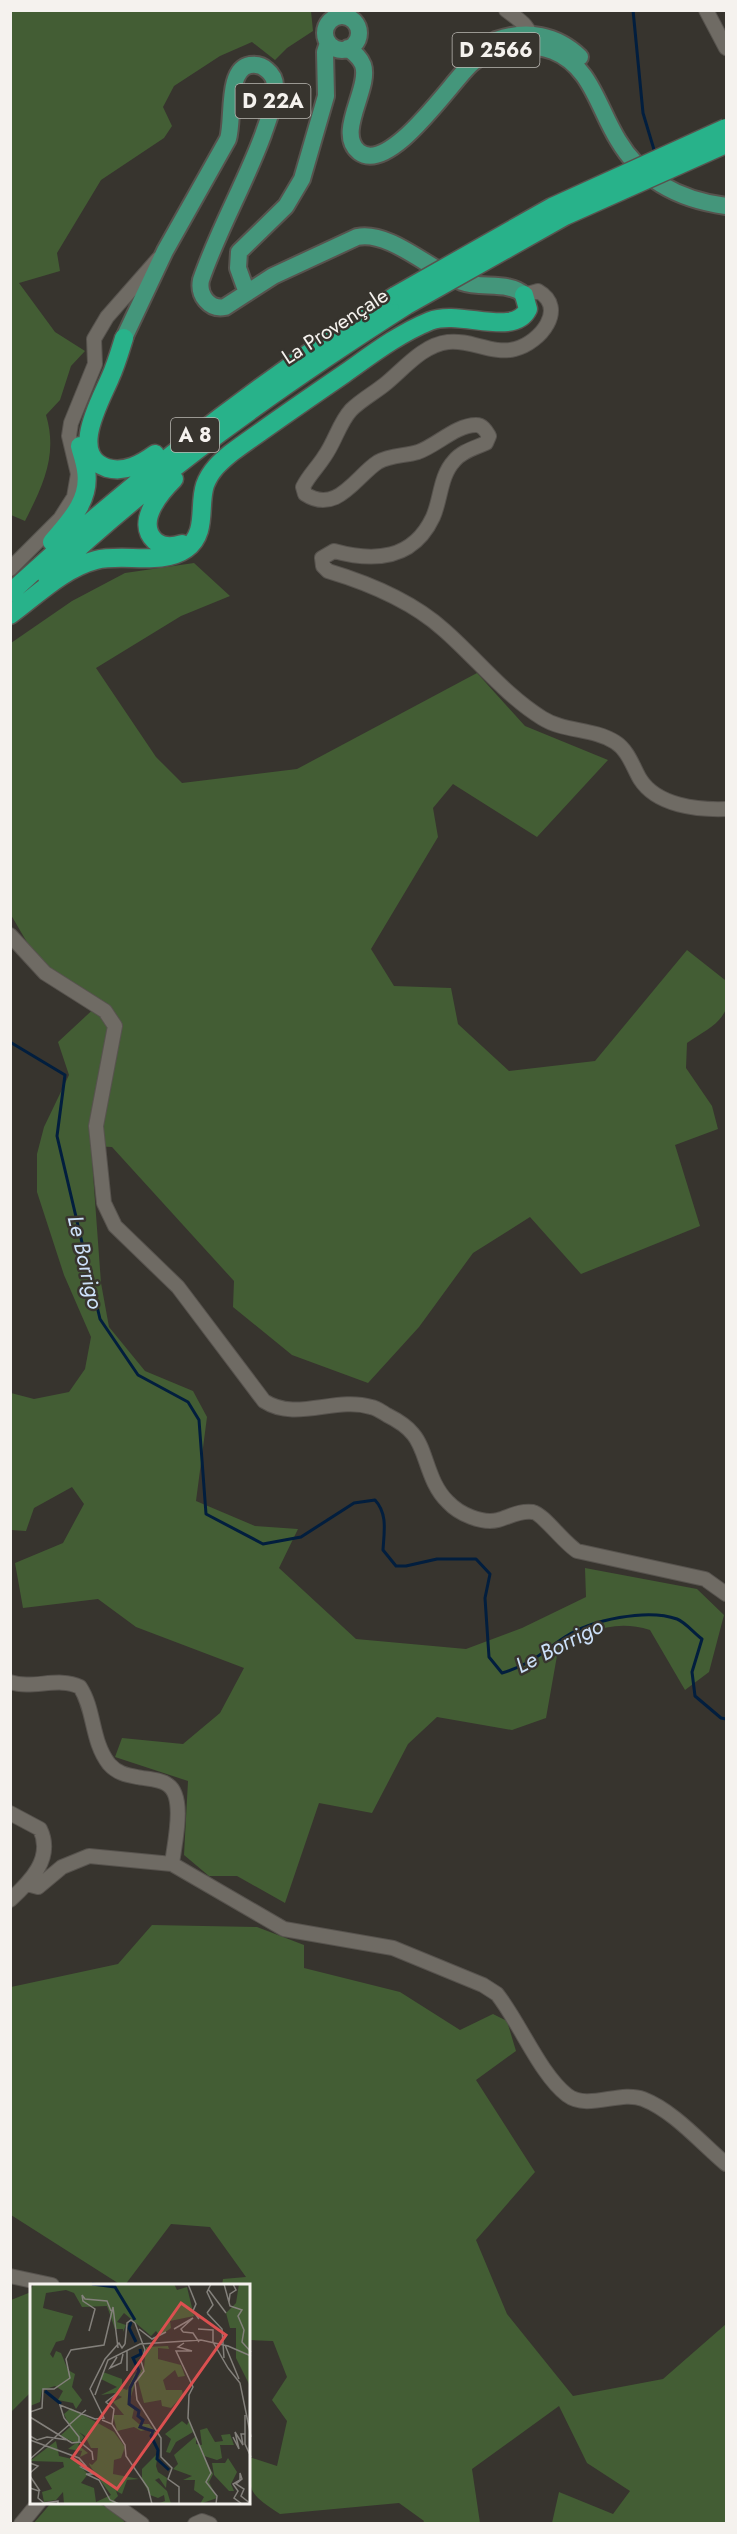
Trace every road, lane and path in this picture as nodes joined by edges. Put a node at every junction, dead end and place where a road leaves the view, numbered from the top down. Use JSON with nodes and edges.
{"nodes":[{"id":1,"x":506,"y":10,"type":"edge"},
{"id":2,"x":706,"y":10,"type":"edge"},
{"id":3,"x":340,"y":13,"type":"edge"},
{"id":4,"x":324,"y":18,"type":"edge"},
{"id":5,"x":529,"y":34,"type":"junction"},
{"id":6,"x":344,"y":45,"type":"junction"},
{"id":7,"x":726,"y":48,"type":"edge"},
{"id":8,"x":726,"y":128,"type":"edge"},
{"id":9,"x":726,"y":144,"type":"edge"},
{"id":10,"x":726,"y":206,"type":"edge"},
{"id":11,"x":165,"y":251,"type":"junction"},
{"id":12,"x":247,"y":293,"type":"junction"},
{"id":13,"x":524,"y":296,"type":"junction"},
{"id":14,"x":401,"y":301,"type":"junction"},
{"id":15,"x":107,"y":317,"type":"junction"},
{"id":16,"x":128,"y":330,"type":"junction"},
{"id":17,"x":97,"y":333,"type":"junction"},
{"id":18,"x":267,"y":381,"type":"junction"},
{"id":19,"x":218,"y":434,"type":"junction"},
{"id":20,"x":198,"y":532,"type":"junction"},
{"id":21,"x":10,"y":569,"type":"edge"},
{"id":22,"x":10,"y":591,"type":"edge"},
{"id":23,"x":10,"y":613,"type":"edge"},
{"id":24,"x":726,"y":808,"type":"edge"},
{"id":25,"x":10,"y":935,"type":"edge"},
{"id":26,"x":726,"y":1594,"type":"edge"},
{"id":27,"x":10,"y":1682,"type":"edge"},
{"id":28,"x":10,"y":1814,"type":"edge"},
{"id":29,"x":172,"y":1864,"type":"junction"},
{"id":30,"x":27,"y":1884,"type":"junction"},
{"id":31,"x":10,"y":1900,"type":"edge"},
{"id":32,"x":726,"y":2164,"type":"edge"},
{"id":33,"x":10,"y":2276,"type":"edge"},
{"id":34,"x":47,"y":2284,"type":"edge"},
{"id":35,"x":37,"y":2504,"type":"edge"},
{"id":36,"x":114,"y":2504,"type":"edge"},
{"id":37,"x":21,"y":2523,"type":"edge"},
{"id":38,"x":142,"y":2523,"type":"edge"},
{"id":39,"x":195,"y":2523,"type":"edge"},
{"id":40,"x":210,"y":2523,"type":"edge"}],
"edges":[{"from":1,"to":5,"type":"street"},
{"from":2,"to":7,"type":"street"},
{"from":3,"to":4,"type":"main road"},
{"from":3,"to":6,"type":"main road"},
{"from":4,"to":6,"type":"main road"},
{"from":5,"to":6,"type":"main road","number":"D 2566"},
{"from":5,"to":10,"type":"main road","number":"D 2566"},
{"from":6,"to":12,"type":"main road","number":"D 22A"},
{"from":8,"to":14,"type":"highway","name":"La Provençale","number":"A 8","bridge":true},
{"from":9,"to":14,"type":"highway","name":"La Provençale","number":"A 8","bridge":true},
{"from":11,"to":12,"type":"main road","number":"D 22A"},
{"from":11,"to":15,"type":"street","number":"D 22A"},
{"from":11,"to":16,"type":"main road"},
{"from":12,"to":13,"type":"main road"},
{"from":13,"to":20,"type":"highway"},
{"from":13,"to":24,"type":"street"},
{"from":14,"to":18,"type":"highway","name":"La Provençale","number":"A 8"},
{"from":14,"to":19,"type":"highway","name":"La Provençale","number":"A 8"},
{"from":15,"to":16,"type":"street"},
{"from":15,"to":17,"type":"street","number":"D 22A"},
{"from":16,"to":17,"type":"street"},
{"from":16,"to":18,"type":"highway"},
{"from":16,"to":22,"type":"highway"},
{"from":17,"to":21,"type":"street","number":"D 22A"},
{"from":18,"to":22,"type":"highway","name":"La Provençale","number":"A 8"},
{"from":19,"to":20,"type":"highway"},
{"from":19,"to":23,"type":"highway","name":"La Provençale","number":"A 8"},
{"from":20,"to":23,"type":"highway"},
{"from":25,"to":26,"type":"street"},
{"from":27,"to":29,"type":"street"},
{"from":28,"to":30,"type":"street"},
{"from":29,"to":30,"type":"street"},
{"from":29,"to":32,"type":"street"},
{"from":30,"to":31,"type":"street"},
{"from":33,"to":34,"type":"street"},
{"from":35,"to":37,"type":"street"},
{"from":36,"to":38,"type":"street"},
{"from":39,"to":40,"type":"street"}]}
